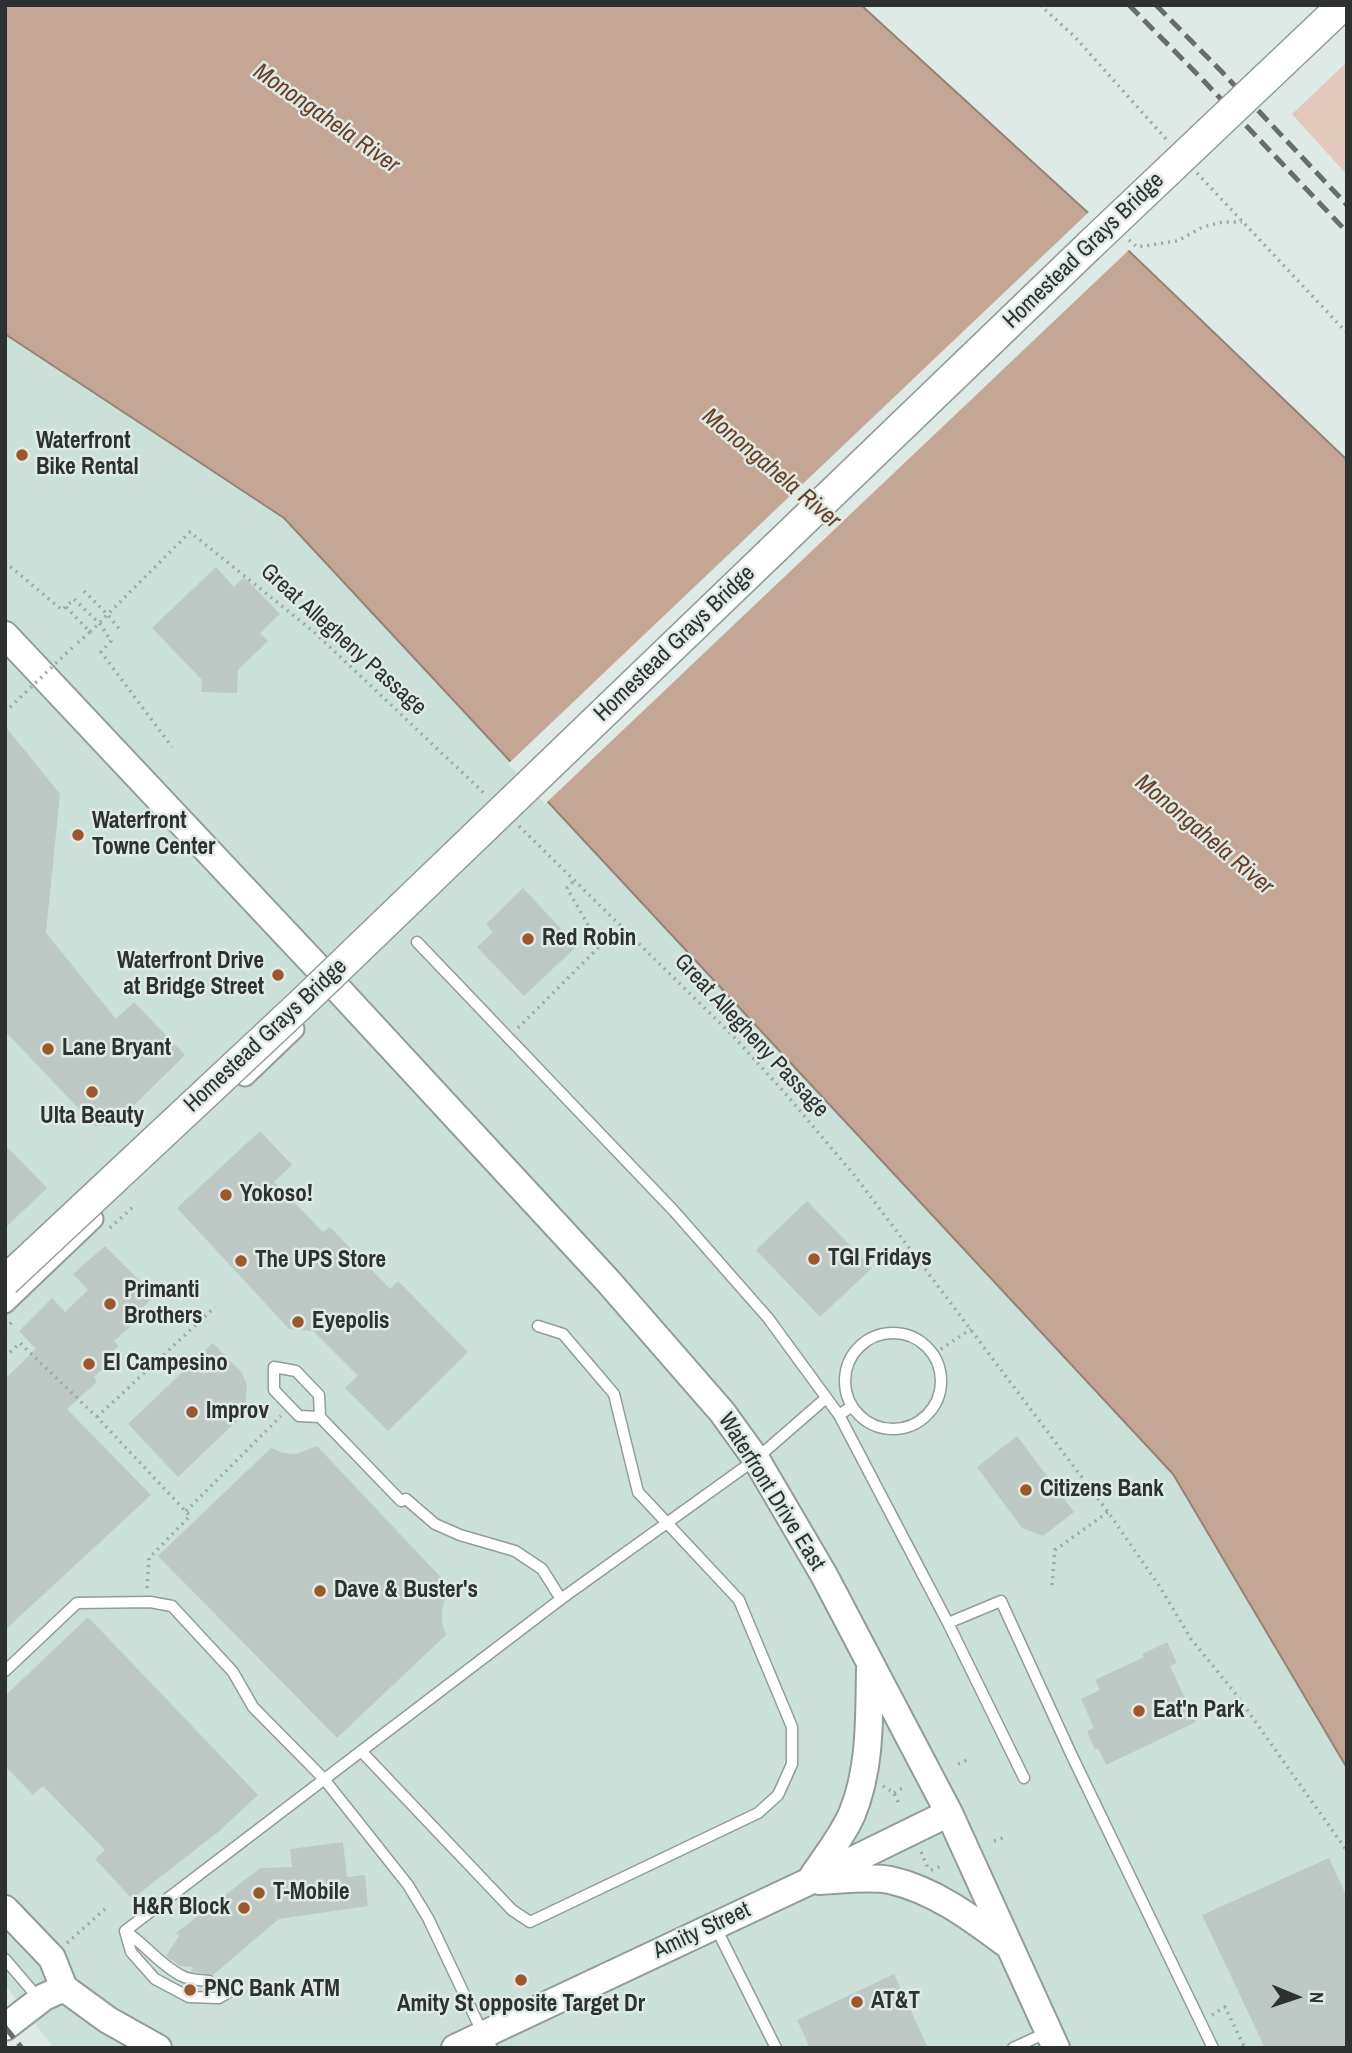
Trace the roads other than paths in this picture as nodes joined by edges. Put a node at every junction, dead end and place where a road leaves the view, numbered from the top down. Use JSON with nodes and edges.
{"nodes":[{"id":1,"x":1343,"y":5,"type":"edge"},
{"id":2,"x":5,"y":635,"type":"edge"},
{"id":3,"x":417,"y":942,"type":"dead end"},
{"id":4,"x":336,"y":987,"type":"junction"},
{"id":5,"x":5,"y":1280,"type":"edge"},
{"id":6,"x":5,"y":1303,"type":"edge"},
{"id":7,"x":538,"y":1326,"type":"dead end"},
{"id":8,"x":826,"y":1398,"type":"junction"},
{"id":9,"x":851,"y":1407,"type":"junction"},
{"id":10,"x":839,"y":1415,"type":"junction"},
{"id":11,"x":320,"y":1417,"type":"junction"},
{"id":12,"x":756,"y":1459,"type":"junction"},
{"id":13,"x":666,"y":1524,"type":"junction"},
{"id":14,"x":561,"y":1599,"type":"junction"},
{"id":15,"x":948,"y":1623,"type":"junction"},
{"id":16,"x":870,"y":1665,"type":"junction"},
{"id":17,"x":5,"y":1671,"type":"edge"},
{"id":18,"x":361,"y":1751,"type":"junction"},
{"id":19,"x":1024,"y":1778,"type":"dead end"},
{"id":20,"x":324,"y":1779,"type":"junction"},
{"id":21,"x":949,"y":1813,"type":"junction"},
{"id":22,"x":810,"y":1881,"type":"junction"},
{"id":23,"x":5,"y":1909,"type":"edge"},
{"id":24,"x":715,"y":1926,"type":"junction"},
{"id":25,"x":125,"y":1931,"type":"junction"},
{"id":26,"x":1007,"y":1945,"type":"junction"},
{"id":27,"x":5,"y":1959,"type":"edge"},
{"id":28,"x":209,"y":1981,"type":"dead end"},
{"id":29,"x":64,"y":1987,"type":"junction"},
{"id":30,"x":234,"y":1989,"type":"dead end"},
{"id":31,"x":40,"y":2001,"type":"junction"},
{"id":32,"x":5,"y":2027,"type":"edge"},
{"id":33,"x":1052,"y":2040,"type":"edge"},
{"id":34,"x":487,"y":2041,"type":"edge"},
{"id":35,"x":158,"y":2048,"type":"edge"},
{"id":36,"x":454,"y":2048,"type":"edge"},
{"id":37,"x":776,"y":2048,"type":"edge"},
{"id":38,"x":1013,"y":2048,"type":"edge"},
{"id":39,"x":1213,"y":2048,"type":"edge"}],
"edges":[{"from":1,"to":5,"type":"main road","name":"Homestead Grays Bridge","bridge":true},
{"from":2,"to":4,"type":"street","name":"Waterfront Drive East"},
{"from":3,"to":8,"type":"lane"},
{"from":4,"to":6,"type":"street"},
{"from":4,"to":12,"type":"street","name":"Waterfront Drive East"},
{"from":7,"to":13,"type":"lane"},
{"from":8,"to":10,"type":"lane"},
{"from":8,"to":12,"type":"lane"},
{"from":9,"to":9,"type":"lane"},
{"from":9,"to":10,"type":"lane"},
{"from":10,"to":15,"type":"lane"},
{"from":11,"to":11,"type":"lane"},
{"from":11,"to":14,"type":"lane"},
{"from":12,"to":13,"type":"lane"},
{"from":12,"to":16,"type":"street","name":"Waterfront Drive East"},
{"from":13,"to":14,"type":"lane"},
{"from":13,"to":18,"type":"lane"},
{"from":14,"to":18,"type":"lane"},
{"from":15,"to":19,"type":"lane"},
{"from":15,"to":39,"type":"lane"},
{"from":16,"to":21,"type":"street","name":"Waterfront Drive East"},
{"from":16,"to":22,"type":"street"},
{"from":17,"to":20,"type":"lane"},
{"from":18,"to":20,"type":"lane"},
{"from":20,"to":25,"type":"lane"},
{"from":20,"to":34,"type":"lane"},
{"from":21,"to":22,"type":"street","name":"Amity Street"},
{"from":21,"to":26,"type":"street","name":"Waterfront Drive East"},
{"from":22,"to":24,"type":"street","name":"Amity Street"},
{"from":22,"to":26,"type":"street"},
{"from":23,"to":29,"type":"street"},
{"from":24,"to":34,"type":"street","name":"Amity Street"},
{"from":24,"to":37,"type":"lane"},
{"from":25,"to":28,"type":"lane"},
{"from":25,"to":30,"type":"lane"},
{"from":26,"to":33,"type":"street","name":"Waterfront Drive East"},
{"from":27,"to":31,"type":"lane"},
{"from":29,"to":31,"type":"street"},
{"from":29,"to":35,"type":"street"},
{"from":31,"to":32,"type":"street"},
{"from":33,"to":38,"type":"lane"},
{"from":34,"to":36,"type":"street","name":"Amity Street"}]}
